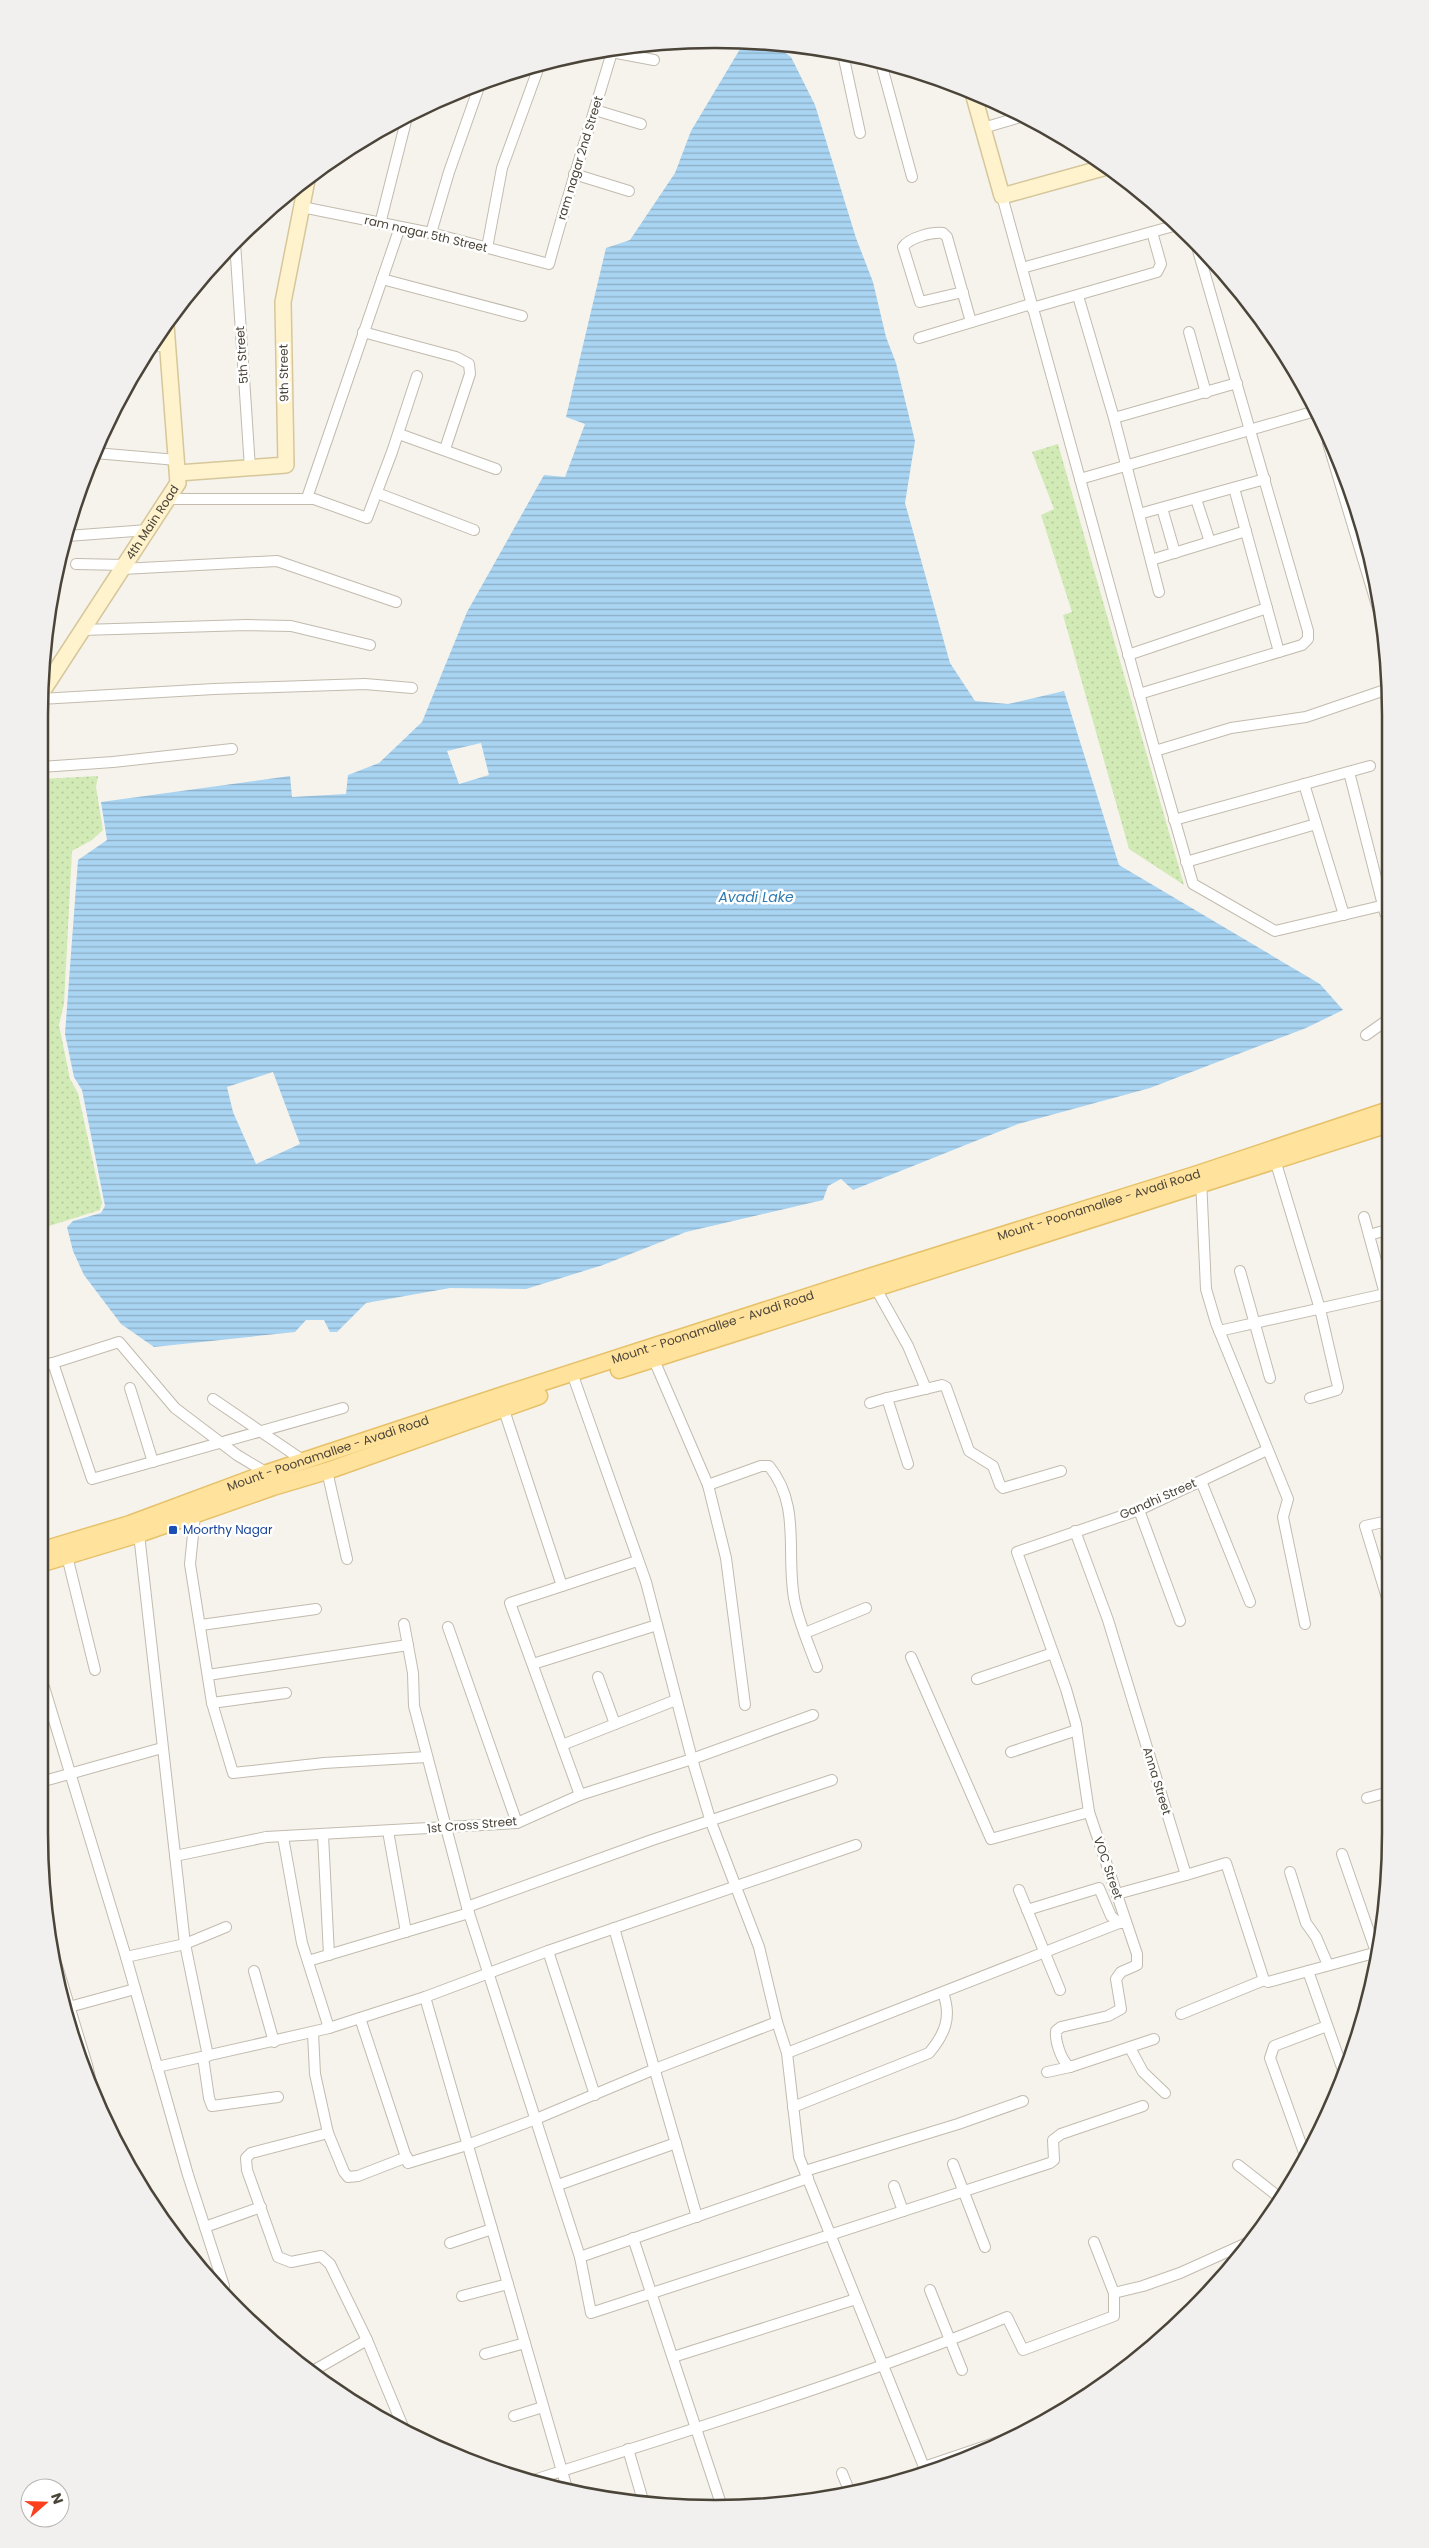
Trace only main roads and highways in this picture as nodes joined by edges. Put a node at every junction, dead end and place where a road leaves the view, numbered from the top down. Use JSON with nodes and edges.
{"nodes":[{"id":1,"x":1382,"y":1112,"type":"edge"},
{"id":2,"x":1382,"y":1126,"type":"edge"},
{"id":3,"x":1201,"y":1179,"type":"junction"},
{"id":4,"x":574,"y":1378,"type":"junction"},
{"id":5,"x":48,"y":1549,"type":"edge"},
{"id":6,"x":48,"y":1562,"type":"edge"}],
"edges":[{"from":1,"to":3,"type":"main road","name":"Mount - Poonamallee - Avadi Road"},
{"from":2,"to":3,"type":"main road","name":"Mount - Poonamallee - Avadi Road"},
{"from":3,"to":4,"type":"main road","name":"Mount - Poonamallee - Avadi Road"},
{"from":3,"to":4,"type":"main road","name":"Mount - Poonamallee - Avadi Road"},
{"from":4,"to":5,"type":"main road","name":"Mount - Poonamallee - Avadi Road"},
{"from":4,"to":6,"type":"main road","name":"Mount - Poonamallee - Avadi Road"}]}
